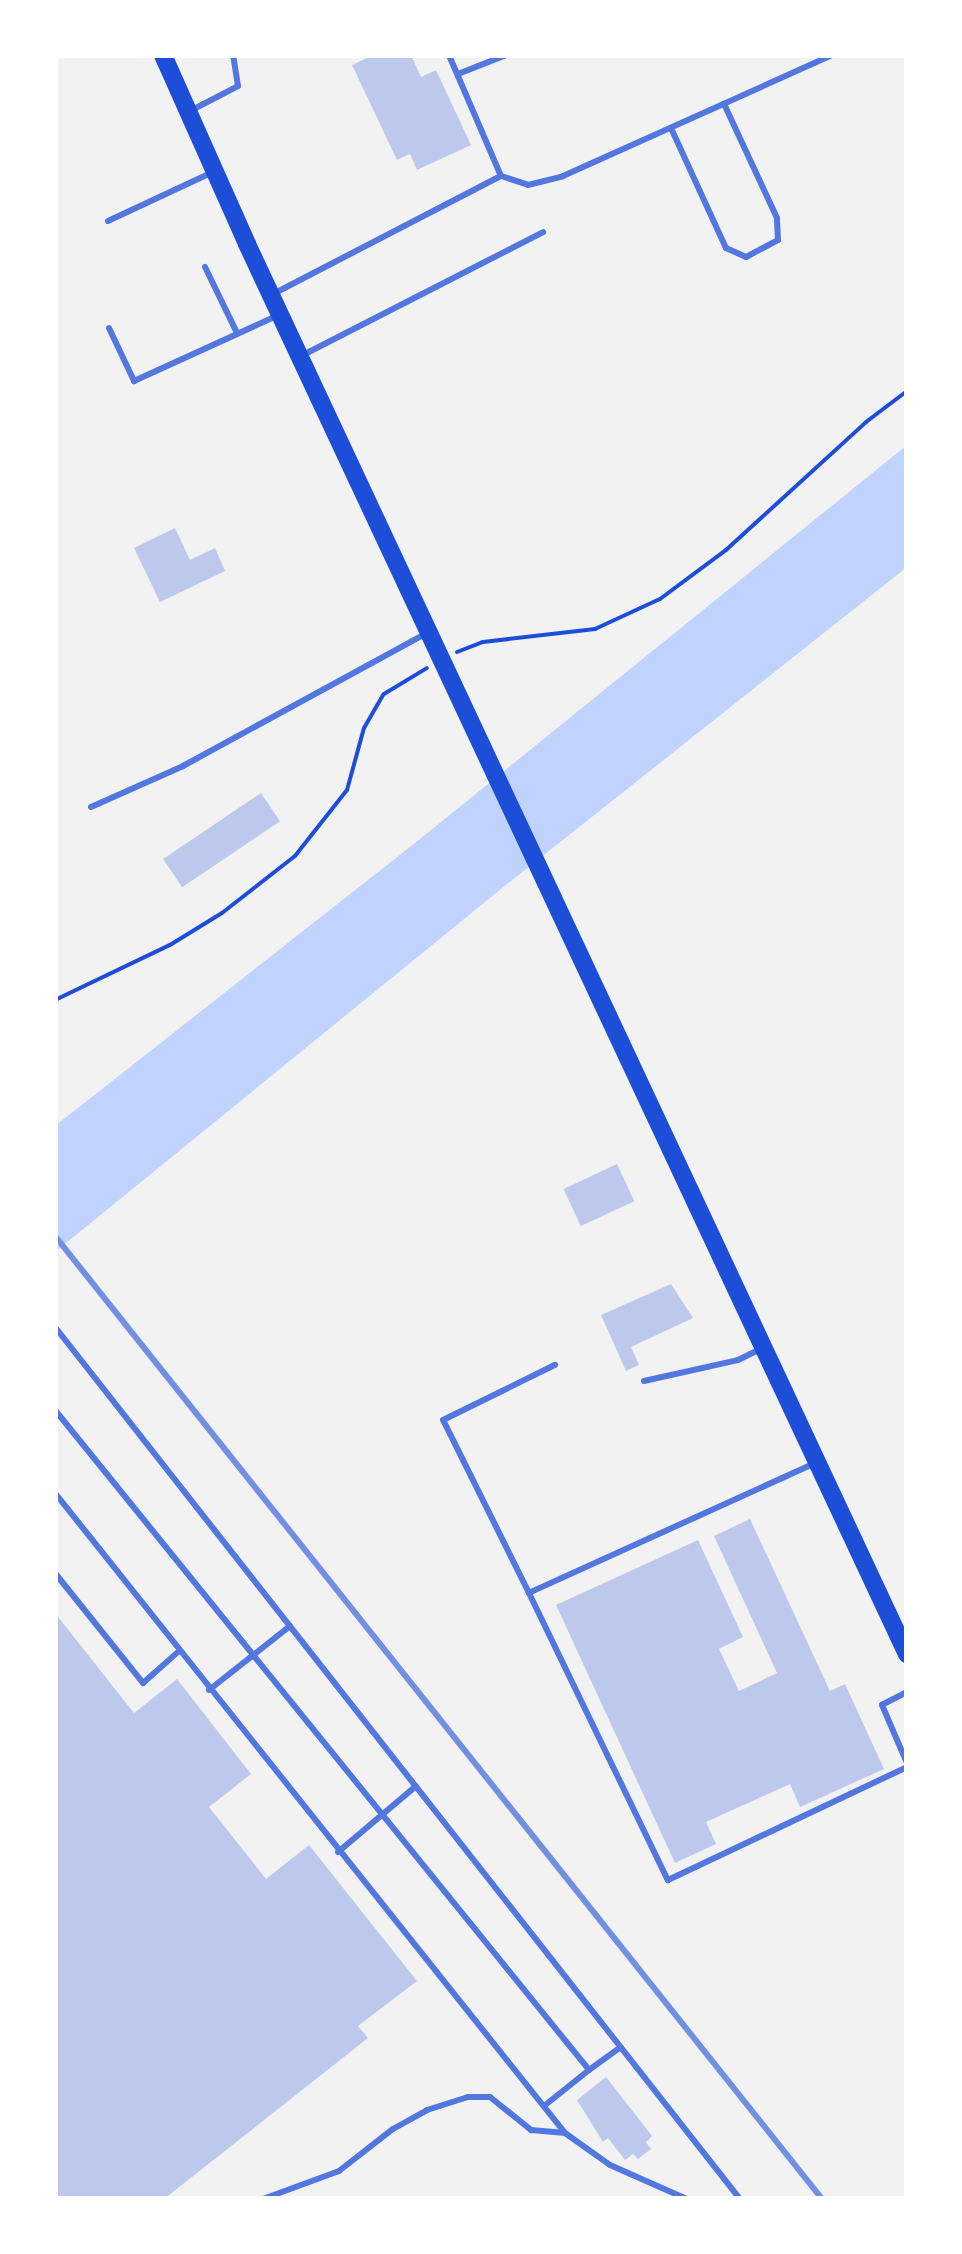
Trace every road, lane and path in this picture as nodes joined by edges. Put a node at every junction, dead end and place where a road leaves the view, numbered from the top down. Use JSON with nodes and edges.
{"nodes":[{"id":1,"x":162,"y":55,"type":"edge"},
{"id":2,"x":233,"y":55,"type":"edge"},
{"id":3,"x":449,"y":55,"type":"edge"},
{"id":4,"x":506,"y":55,"type":"edge"},
{"id":5,"x":832,"y":55,"type":"edge"},
{"id":6,"x":458,"y":74,"type":"junction"},
{"id":7,"x":724,"y":104,"type":"junction"},
{"id":8,"x":189,"y":111,"type":"junction"},
{"id":9,"x":671,"y":128,"type":"junction"},
{"id":10,"x":216,"y":170,"type":"junction"},
{"id":11,"x":502,"y":176,"type":"junction"},
{"id":12,"x":108,"y":221,"type":"dead end"},
{"id":13,"x":543,"y":232,"type":"dead end"},
{"id":14,"x":205,"y":267,"type":"dead end"},
{"id":15,"x":270,"y":295,"type":"junction"},
{"id":16,"x":280,"y":314,"type":"junction"},
{"id":17,"x":110,"y":328,"type":"dead end"},
{"id":18,"x":237,"y":334,"type":"junction"},
{"id":19,"x":300,"y":357,"type":"junction"},
{"id":20,"x":430,"y":631,"type":"junction"},
{"id":21,"x":91,"y":807,"type":"dead end"},
{"id":22,"x":55,"y":1327,"type":"edge"},
{"id":23,"x":764,"y":1348,"type":"junction"},
{"id":24,"x":555,"y":1365,"type":"dead end"},
{"id":25,"x":644,"y":1382,"type":"dead end"},
{"id":26,"x":55,"y":1410,"type":"edge"},
{"id":27,"x":818,"y":1462,"type":"junction"},
{"id":28,"x":55,"y":1493,"type":"edge"},
{"id":29,"x":55,"y":1573,"type":"edge"},
{"id":30,"x":530,"y":1593,"type":"junction"},
{"id":31,"x":290,"y":1626,"type":"junction"},
{"id":32,"x":179,"y":1651,"type":"junction"},
{"id":33,"x":907,"y":1654,"type":"edge"},
{"id":34,"x":254,"y":1656,"type":"junction"},
{"id":35,"x":210,"y":1690,"type":"junction"},
{"id":36,"x":907,"y":1692,"type":"edge"},
{"id":37,"x":907,"y":1765,"type":"edge"},
{"id":38,"x":416,"y":1786,"type":"junction"},
{"id":39,"x":382,"y":1815,"type":"junction"},
{"id":40,"x":338,"y":1852,"type":"junction"},
{"id":41,"x":621,"y":2047,"type":"junction"},
{"id":42,"x":589,"y":2070,"type":"junction"},
{"id":43,"x":544,"y":2106,"type":"junction"},
{"id":44,"x":565,"y":2133,"type":"junction"},
{"id":45,"x":263,"y":2199,"type":"edge"},
{"id":46,"x":687,"y":2199,"type":"edge"},
{"id":47,"x":740,"y":2199,"type":"edge"}],
"edges":[{"from":1,"to":8,"type":"main road"},
{"from":2,"to":8,"type":"lane"},
{"from":3,"to":6,"type":"lane"},
{"from":4,"to":6,"type":"lane"},
{"from":5,"to":7,"type":"lane"},
{"from":6,"to":11,"type":"lane"},
{"from":7,"to":9,"type":"lane"},
{"from":7,"to":9,"type":"lane"},
{"from":8,"to":10,"type":"main road"},
{"from":9,"to":11,"type":"lane"},
{"from":10,"to":12,"type":"lane"},
{"from":10,"to":15,"type":"main road"},
{"from":11,"to":15,"type":"lane"},
{"from":13,"to":19,"type":"lane"},
{"from":14,"to":18,"type":"lane"},
{"from":15,"to":16,"type":"main road"},
{"from":16,"to":18,"type":"lane"},
{"from":16,"to":19,"type":"main road"},
{"from":17,"to":18,"type":"lane"},
{"from":19,"to":20,"type":"main road"},
{"from":20,"to":21,"type":"lane"},
{"from":20,"to":23,"type":"main road"},
{"from":22,"to":31,"type":"lane"},
{"from":23,"to":25,"type":"lane"},
{"from":23,"to":27,"type":"main road"},
{"from":24,"to":30,"type":"lane"},
{"from":26,"to":34,"type":"lane"},
{"from":27,"to":30,"type":"lane"},
{"from":27,"to":33,"type":"main road"},
{"from":28,"to":32,"type":"lane"},
{"from":29,"to":32,"type":"lane"},
{"from":30,"to":37,"type":"lane"},
{"from":31,"to":34,"type":"lane"},
{"from":31,"to":38,"type":"lane"},
{"from":32,"to":35,"type":"lane"},
{"from":34,"to":35,"type":"lane"},
{"from":34,"to":39,"type":"lane"},
{"from":35,"to":40,"type":"lane"},
{"from":36,"to":37,"type":"lane"},
{"from":38,"to":39,"type":"lane"},
{"from":38,"to":41,"type":"lane"},
{"from":39,"to":40,"type":"lane"},
{"from":39,"to":42,"type":"lane"},
{"from":40,"to":43,"type":"lane"},
{"from":41,"to":42,"type":"lane"},
{"from":41,"to":47,"type":"lane"},
{"from":42,"to":43,"type":"lane"},
{"from":43,"to":44,"type":"lane"},
{"from":44,"to":45,"type":"lane"},
{"from":44,"to":46,"type":"lane"}]}
